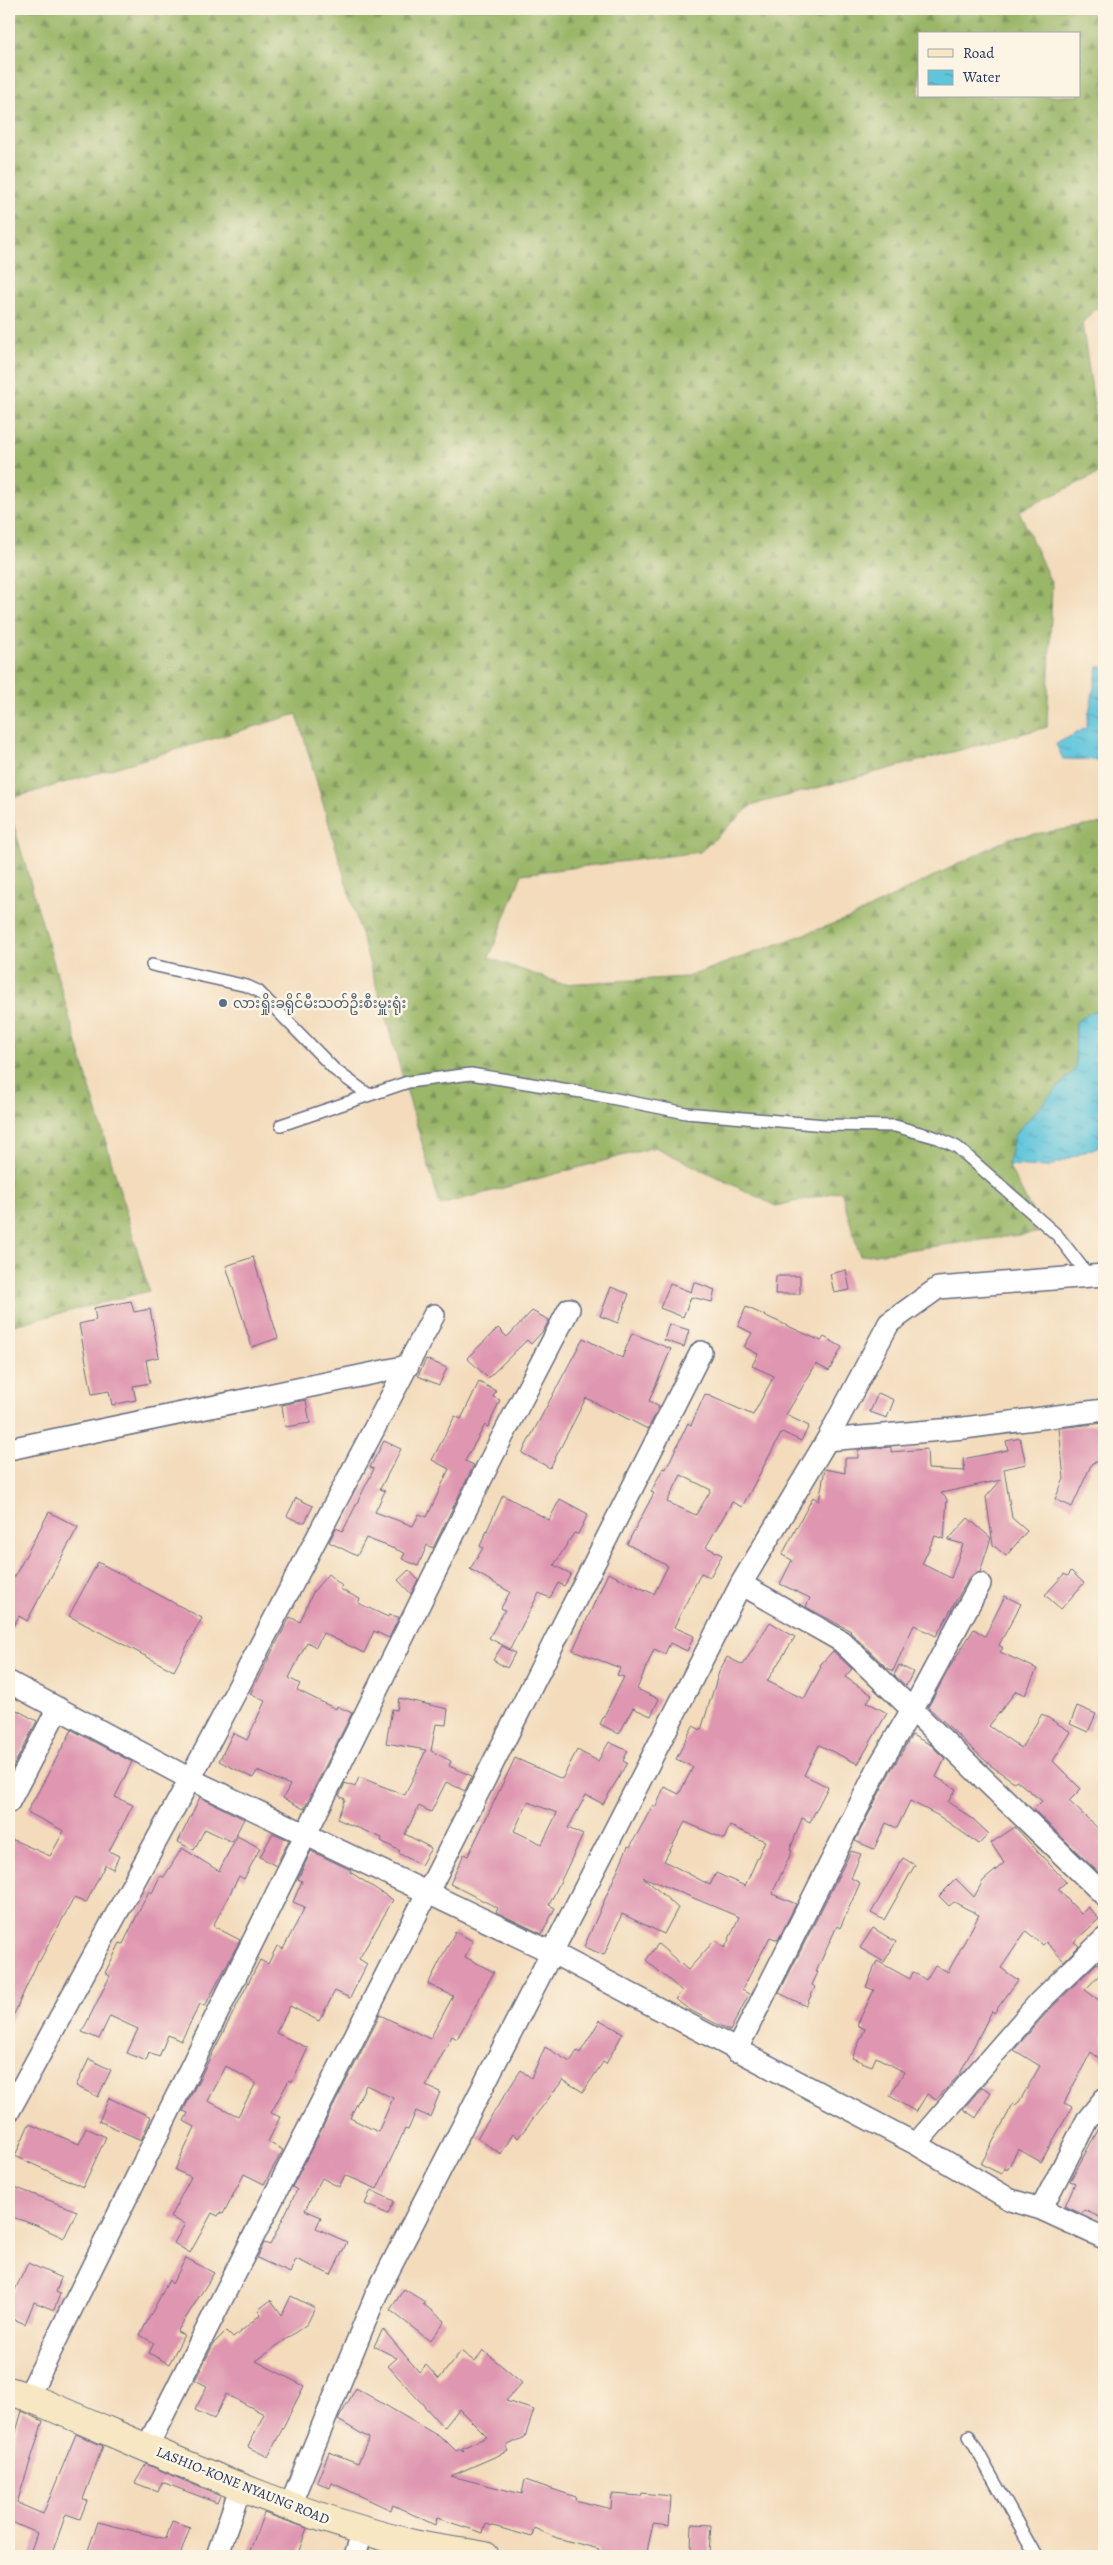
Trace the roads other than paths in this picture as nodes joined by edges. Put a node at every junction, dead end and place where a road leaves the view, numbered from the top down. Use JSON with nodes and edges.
{"nodes":[{"id":1,"x":152,"y":965,"type":"dead end"},
{"id":2,"x":369,"y":1095,"type":"junction"},
{"id":3,"x":281,"y":1126,"type":"dead end"},
{"id":4,"x":1097,"y":1275,"type":"edge"},
{"id":5,"x":569,"y":1310,"type":"dead end"},
{"id":6,"x":434,"y":1315,"type":"dead end"},
{"id":7,"x":701,"y":1352,"type":"dead end"},
{"id":8,"x":408,"y":1366,"type":"junction"},
{"id":9,"x":1104,"y":1410,"type":"edge"},
{"id":10,"x":827,"y":1440,"type":"junction"},
{"id":11,"x":9,"y":1450,"type":"edge"},
{"id":12,"x":741,"y":1584,"type":"junction"},
{"id":13,"x":980,"y":1584,"type":"dead end"},
{"id":14,"x":9,"y":1682,"type":"edge"},
{"id":15,"x":58,"y":1708,"type":"junction"},
{"id":16,"x":911,"y":1710,"type":"junction"},
{"id":17,"x":190,"y":1779,"type":"junction"},
{"id":18,"x":9,"y":1802,"type":"edge"},
{"id":19,"x":305,"y":1835,"type":"junction"},
{"id":20,"x":428,"y":1894,"type":"junction"},
{"id":21,"x":1104,"y":1895,"type":"edge"},
{"id":22,"x":1104,"y":1939,"type":"edge"},
{"id":23,"x":551,"y":1952,"type":"junction"},
{"id":24,"x":736,"y":2051,"type":"junction"},
{"id":25,"x":1104,"y":2099,"type":"edge"},
{"id":26,"x":9,"y":2111,"type":"edge"},
{"id":27,"x":916,"y":2144,"type":"junction"},
{"id":28,"x":1040,"y":2209,"type":"junction"},
{"id":29,"x":1104,"y":2238,"type":"edge"},
{"id":30,"x":18,"y":2394,"type":"edge"},
{"id":31,"x":969,"y":2436,"type":"dead end"},
{"id":32,"x":147,"y":2447,"type":"junction"},
{"id":33,"x":241,"y":2486,"type":"junction"},
{"id":34,"x":290,"y":2505,"type":"junction"},
{"id":35,"x":363,"y":2530,"type":"junction"},
{"id":36,"x":216,"y":2556,"type":"edge"},
{"id":37,"x":355,"y":2556,"type":"edge"},
{"id":38,"x":485,"y":2556,"type":"edge"},
{"id":39,"x":1036,"y":2556,"type":"edge"}],
"edges":[{"from":1,"to":2,"type":"lane"},
{"from":2,"to":3,"type":"lane"},
{"from":2,"to":4,"type":"lane"},
{"from":4,"to":10,"type":"street"},
{"from":5,"to":19,"type":"street"},
{"from":6,"to":8,"type":"street"},
{"from":7,"to":20,"type":"street"},
{"from":8,"to":11,"type":"street"},
{"from":8,"to":17,"type":"street"},
{"from":9,"to":10,"type":"street"},
{"from":10,"to":12,"type":"street"},
{"from":12,"to":16,"type":"street"},
{"from":12,"to":23,"type":"street"},
{"from":13,"to":16,"type":"street"},
{"from":14,"to":15,"type":"street"},
{"from":15,"to":17,"type":"street"},
{"from":15,"to":18,"type":"street"},
{"from":16,"to":21,"type":"street"},
{"from":16,"to":24,"type":"street"},
{"from":17,"to":19,"type":"street"},
{"from":17,"to":26,"type":"street"},
{"from":19,"to":20,"type":"street"},
{"from":19,"to":30,"type":"street"},
{"from":20,"to":23,"type":"street"},
{"from":20,"to":32,"type":"street"},
{"from":22,"to":27,"type":"street"},
{"from":23,"to":24,"type":"street"},
{"from":23,"to":34,"type":"street"},
{"from":24,"to":27,"type":"street"},
{"from":25,"to":28,"type":"street"},
{"from":27,"to":28,"type":"street"},
{"from":28,"to":29,"type":"street"},
{"from":30,"to":32,"type":"main road","name":"LASHIO-KONE NYAUNG ROAD"},
{"from":31,"to":39,"type":"lane"},
{"from":32,"to":33,"type":"main road","name":"LASHIO-KONE NYAUNG ROAD"},
{"from":33,"to":34,"type":"main road","name":"LASHIO-KONE NYAUNG ROAD"},
{"from":33,"to":36,"type":"street"},
{"from":34,"to":35,"type":"main road","name":"LASHIO-KONE NYAUNG ROAD"},
{"from":35,"to":37,"type":"street"},
{"from":35,"to":38,"type":"main road","name":"LASHIO-KONE NYAUNG ROAD"}]}
